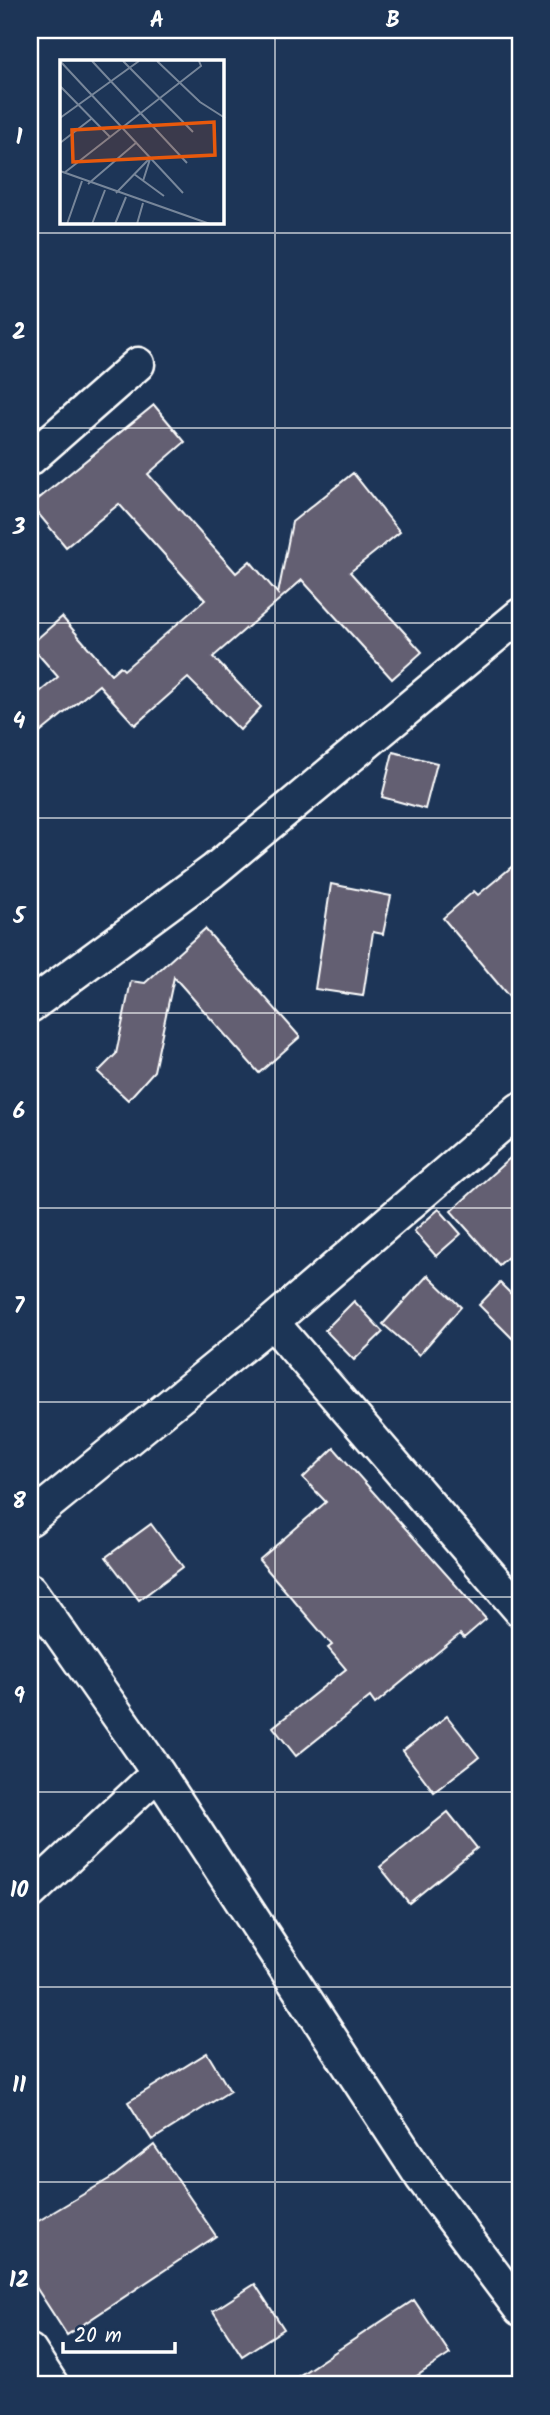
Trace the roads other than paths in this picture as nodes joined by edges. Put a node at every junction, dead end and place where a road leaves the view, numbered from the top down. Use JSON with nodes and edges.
{"nodes":[{"id":1,"x":138,"y":364,"type":"dead end"},
{"id":2,"x":30,"y":459,"type":"edge"},
{"id":3,"x":520,"y":615,"type":"edge"},
{"id":4,"x":30,"y":1006,"type":"edge"},
{"id":5,"x":520,"y":1109,"type":"edge"},
{"id":6,"x":272,"y":1322,"type":"junction"},
{"id":7,"x":30,"y":1519,"type":"edge"},
{"id":8,"x":30,"y":1590,"type":"edge"},
{"id":9,"x":520,"y":1610,"type":"edge"},
{"id":10,"x":158,"y":1773,"type":"junction"},
{"id":11,"x":30,"y":1893,"type":"edge"},
{"id":12,"x":520,"y":2309,"type":"edge"},
{"id":13,"x":30,"y":2351,"type":"edge"},
{"id":14,"x":52,"y":2385,"type":"edge"}],
"edges":[{"from":1,"to":2,"type":"street"},
{"from":3,"to":4,"type":"street"},
{"from":5,"to":6,"type":"street"},
{"from":6,"to":7,"type":"street"},
{"from":6,"to":9,"type":"street"},
{"from":8,"to":10,"type":"street"},
{"from":10,"to":11,"type":"street"},
{"from":10,"to":12,"type":"street"},
{"from":13,"to":14,"type":"street"}]}
